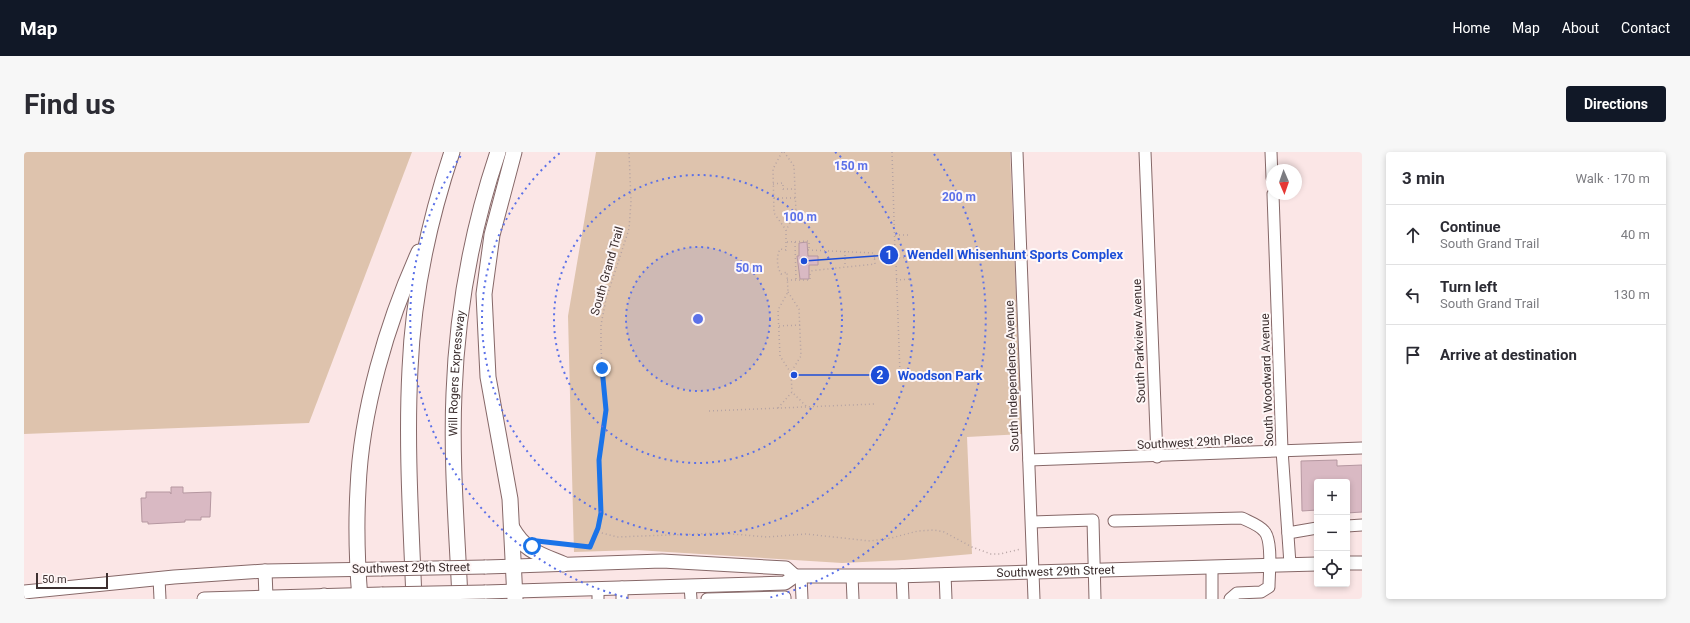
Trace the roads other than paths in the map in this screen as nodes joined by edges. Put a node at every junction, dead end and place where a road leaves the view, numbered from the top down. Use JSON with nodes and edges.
{"nodes":[{"id":1,"x":452,"y":152,"type":"edge"},
{"id":2,"x":498,"y":152,"type":"edge"},
{"id":3,"x":514,"y":152,"type":"edge"},
{"id":4,"x":1017,"y":152,"type":"edge"},
{"id":5,"x":1144,"y":152,"type":"edge"},
{"id":6,"x":1271,"y":152,"type":"edge"},
{"id":7,"x":1271,"y":164,"type":"edge"},
{"id":8,"x":1273,"y":200,"type":"edge"},
{"id":9,"x":429,"y":229,"type":"junction"},
{"id":10,"x":1362,"y":448,"type":"edge"},
{"id":11,"x":1282,"y":450,"type":"junction"},
{"id":12,"x":1157,"y":457,"type":"junction"},
{"id":13,"x":1029,"y":460,"type":"junction"},
{"id":14,"x":1114,"y":521,"type":"dead end"},
{"id":15,"x":1032,"y":522,"type":"junction"},
{"id":16,"x":1362,"y":525,"type":"edge"},
{"id":17,"x":1350,"y":526,"type":"edge"},
{"id":18,"x":512,"y":527,"type":"junction"},
{"id":19,"x":1314,"y":529,"type":"edge"},
{"id":20,"x":1288,"y":533,"type":"junction"},
{"id":21,"x":1350,"y":563,"type":"edge"},
{"id":22,"x":1362,"y":563,"type":"edge"},
{"id":23,"x":563,"y":564,"type":"junction"},
{"id":24,"x":1290,"y":564,"type":"junction"},
{"id":25,"x":1314,"y":564,"type":"edge"},
{"id":26,"x":1269,"y":565,"type":"junction"},
{"id":27,"x":514,"y":566,"type":"junction"},
{"id":28,"x":1212,"y":567,"type":"junction"},
{"id":29,"x":359,"y":569,"type":"junction"},
{"id":30,"x":265,"y":571,"type":"junction"},
{"id":31,"x":1094,"y":571,"type":"junction"},
{"id":32,"x":1033,"y":572,"type":"junction"},
{"id":33,"x":945,"y":574,"type":"junction"},
{"id":34,"x":902,"y":575,"type":"junction"},
{"id":35,"x":798,"y":576,"type":"junction"},
{"id":36,"x":852,"y":576,"type":"junction"},
{"id":37,"x":159,"y":578,"type":"junction"},
{"id":38,"x":24,"y":592,"type":"edge"},
{"id":39,"x":690,"y":592,"type":"edge"},
{"id":40,"x":622,"y":593,"type":"edge"},
{"id":41,"x":598,"y":594,"type":"edge"},
{"id":42,"x":515,"y":595,"type":"edge"},
{"id":43,"x":327,"y":597,"type":"edge"},
{"id":44,"x":359,"y":597,"type":"edge"},
{"id":45,"x":266,"y":598,"type":"edge"},
{"id":46,"x":287,"y":598,"type":"edge"},
{"id":47,"x":756,"y":598,"type":"edge"},
{"id":48,"x":160,"y":599,"type":"edge"},
{"id":49,"x":204,"y":599,"type":"edge"},
{"id":50,"x":414,"y":599,"type":"edge"},
{"id":51,"x":460,"y":599,"type":"edge"},
{"id":52,"x":708,"y":599,"type":"edge"},
{"id":53,"x":726,"y":599,"type":"edge"},
{"id":54,"x":738,"y":599,"type":"edge"},
{"id":55,"x":785,"y":599,"type":"edge"},
{"id":56,"x":802,"y":599,"type":"edge"},
{"id":57,"x":853,"y":599,"type":"edge"},
{"id":58,"x":903,"y":599,"type":"edge"},
{"id":59,"x":946,"y":599,"type":"edge"},
{"id":60,"x":1034,"y":599,"type":"edge"},
{"id":61,"x":1095,"y":599,"type":"edge"},
{"id":62,"x":1212,"y":599,"type":"edge"},
{"id":63,"x":1231,"y":599,"type":"edge"}],
"edges":[{"from":1,"to":9,"type":"highway"},
{"from":2,"to":51,"type":"highway","name":"Will Rogers Expressway"},
{"from":3,"to":18,"type":"highway"},
{"from":4,"to":13,"type":"street","name":"South Independence Avenue"},
{"from":5,"to":12,"type":"street","name":"South Parkview Avenue"},
{"from":6,"to":7,"type":"street"},
{"from":8,"to":11,"type":"street","name":"South Woodward Avenue"},
{"from":9,"to":29,"type":"highway"},
{"from":9,"to":50,"type":"highway"},
{"from":10,"to":11,"type":"street","name":"Southwest 29th Place"},
{"from":11,"to":12,"type":"street","name":"Southwest 29th Place"},
{"from":11,"to":20,"type":"street","name":"South Woodward Avenue"},
{"from":12,"to":13,"type":"street","name":"Southwest 29th Place"},
{"from":13,"to":15,"type":"street","name":"South Independence Avenue"},
{"from":14,"to":26,"type":"street"},
{"from":15,"to":31,"type":"street"},
{"from":15,"to":32,"type":"street","name":"South Independence Avenue"},
{"from":16,"to":17,"type":"street"},
{"from":18,"to":23,"type":"highway"},
{"from":18,"to":27,"type":"highway"},
{"from":19,"to":20,"type":"street"},
{"from":20,"to":24,"type":"street","name":"South Woodward Avenue"},
{"from":21,"to":22,"type":"main road"},
{"from":23,"to":27,"type":"main road","name":"Southwest 29th Street"},
{"from":23,"to":35,"type":"main road","name":"Southwest 29th Street"},
{"from":24,"to":25,"type":"main road","name":"Southwest 29th Street"},
{"from":24,"to":26,"type":"main road","name":"Southwest 29th Street"},
{"from":26,"to":28,"type":"main road","name":"Southwest 29th Street"},
{"from":26,"to":63,"type":"street"},
{"from":27,"to":29,"type":"main road","name":"Southwest 29th Street","bridge":true},
{"from":27,"to":42,"type":"highway"},
{"from":28,"to":31,"type":"main road","name":"Southwest 29th Street"},
{"from":28,"to":62,"type":"street"},
{"from":29,"to":30,"type":"main road","name":"Southwest 29th Street"},
{"from":29,"to":44,"type":"highway"},
{"from":30,"to":37,"type":"main road","name":"Southwest 29th Street"},
{"from":30,"to":45,"type":"main road"},
{"from":31,"to":32,"type":"main road","name":"Southwest 29th Street"},
{"from":31,"to":61,"type":"street"},
{"from":32,"to":33,"type":"main road","name":"Southwest 29th Street"},
{"from":32,"to":60,"type":"street","name":"South Independence Avenue"},
{"from":33,"to":34,"type":"main road","name":"Southwest 29th Street"},
{"from":33,"to":59,"type":"street"},
{"from":34,"to":36,"type":"main road","name":"Southwest 29th Street"},
{"from":34,"to":58,"type":"street"},
{"from":35,"to":36,"type":"main road","name":"Southwest 29th Street"},
{"from":35,"to":39,"type":"main road","name":"Southwest 29th Street"},
{"from":35,"to":56,"type":"street"},
{"from":36,"to":57,"type":"street"},
{"from":37,"to":38,"type":"main road","name":"Southwest 29th Street"},
{"from":37,"to":48,"type":"street"},
{"from":39,"to":40,"type":"main road","name":"Southwest 29th Street"},
{"from":40,"to":41,"type":"main road","name":"Southwest 29th Street"},
{"from":41,"to":42,"type":"main road","name":"Southwest 29th Street"},
{"from":42,"to":44,"type":"main road","name":"Southwest 29th Street","bridge":true},
{"from":43,"to":44,"type":"main road","name":"Southwest 29th Street"},
{"from":43,"to":46,"type":"main road","name":"Southwest 29th Street"},
{"from":45,"to":46,"type":"main road","name":"Southwest 29th Street"},
{"from":45,"to":49,"type":"main road","name":"Southwest 29th Street"},
{"from":47,"to":54,"type":"street"},
{"from":47,"to":55,"type":"street"},
{"from":52,"to":53,"type":"street"},
{"from":53,"to":54,"type":"street"}]}
